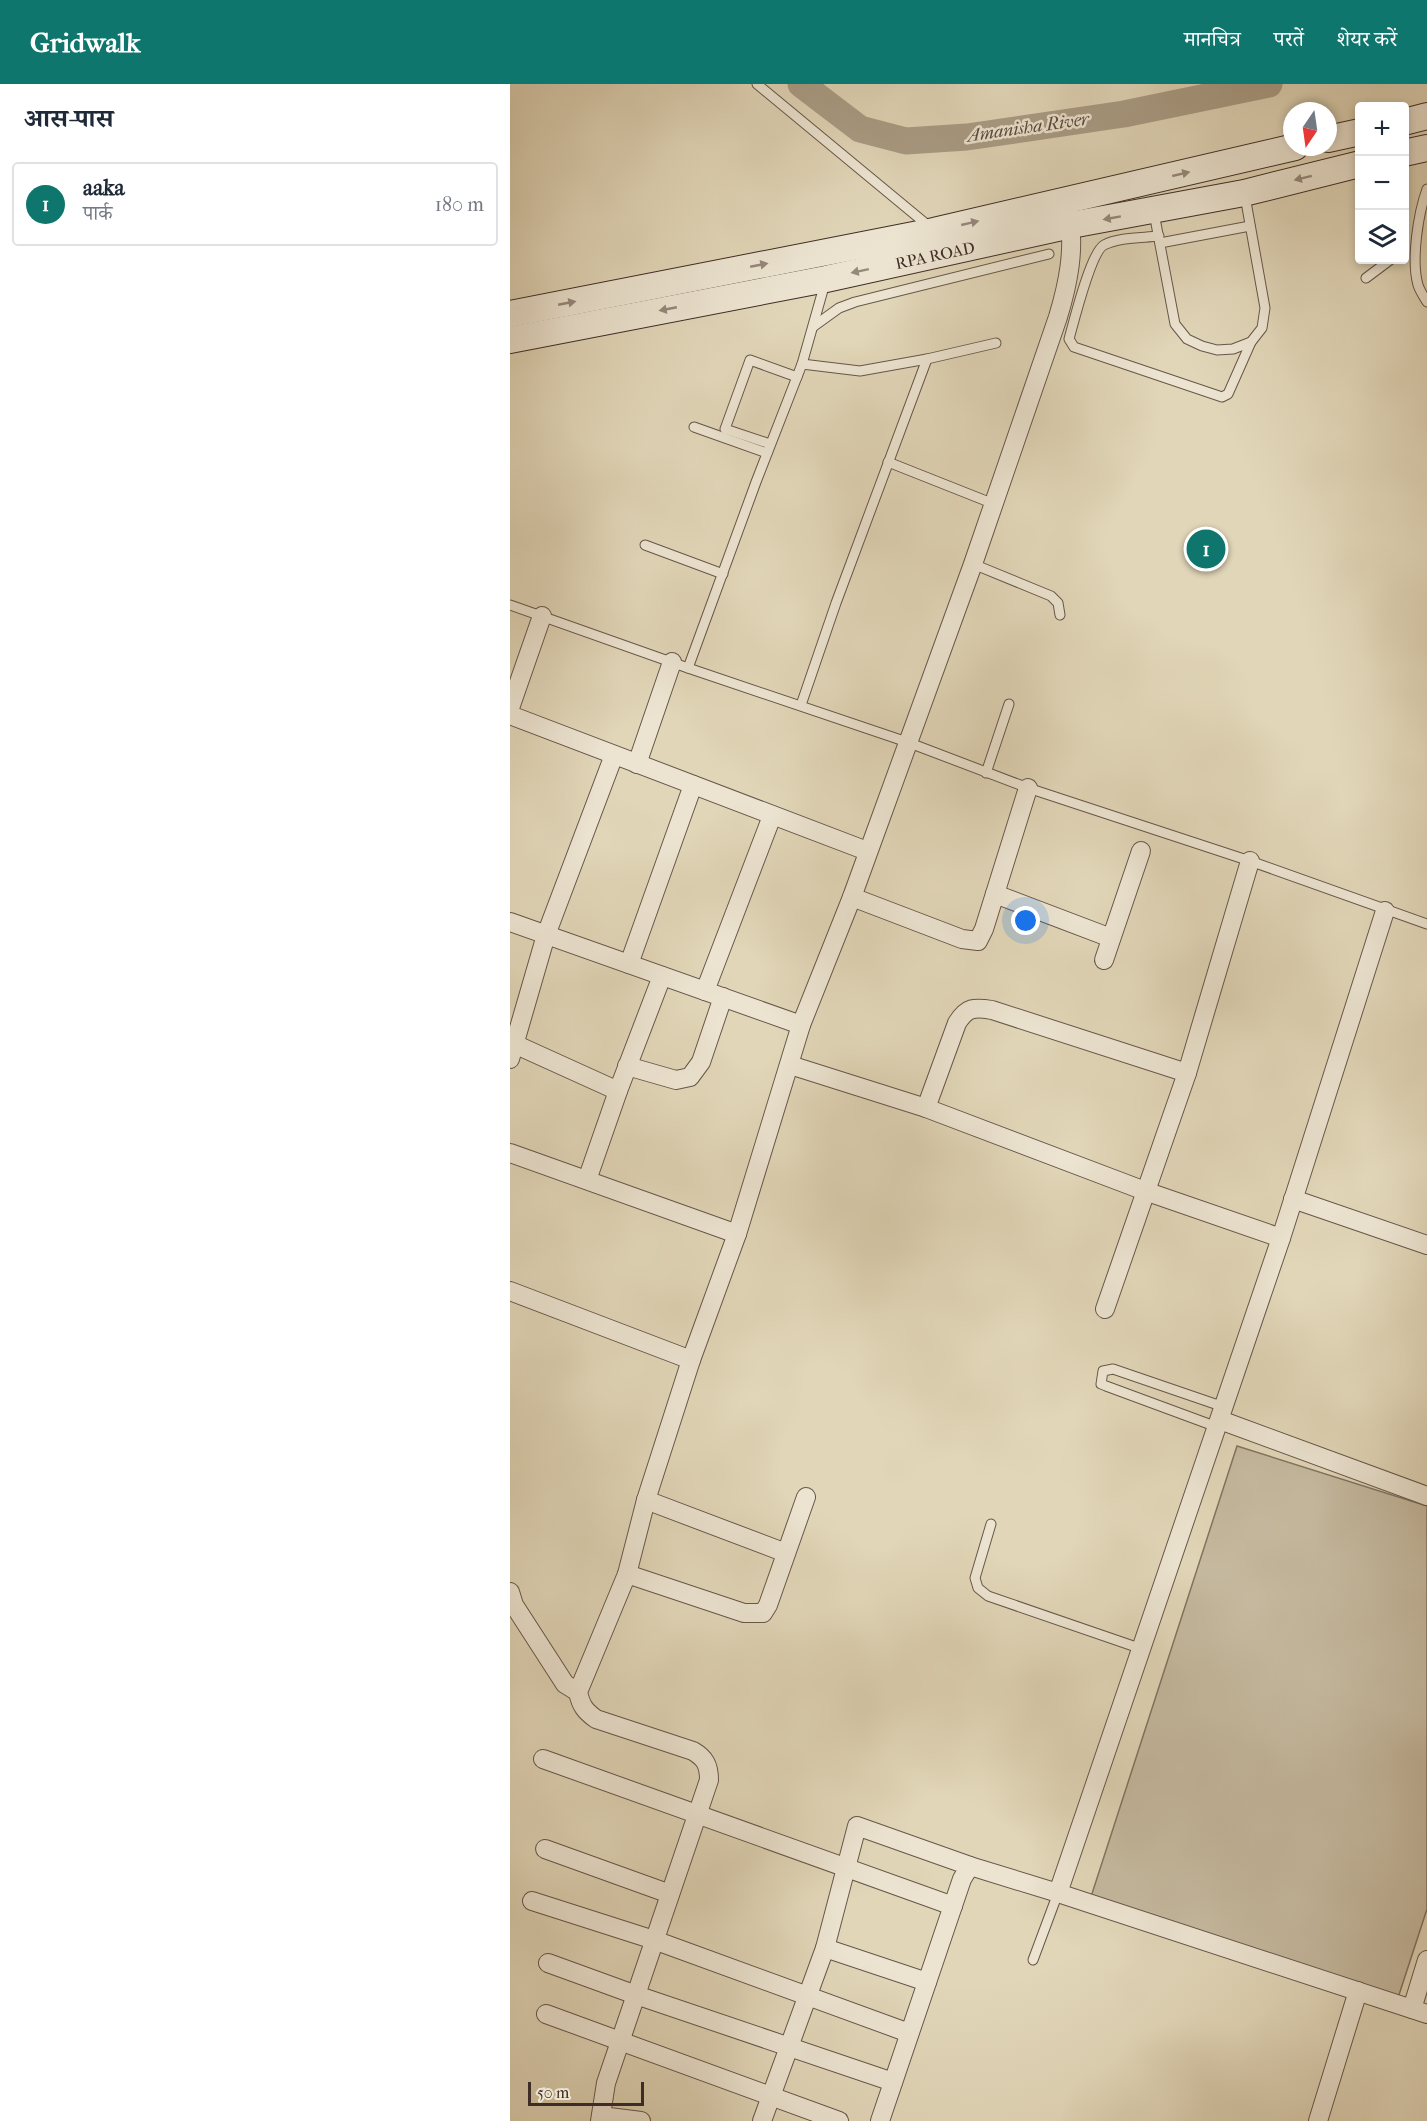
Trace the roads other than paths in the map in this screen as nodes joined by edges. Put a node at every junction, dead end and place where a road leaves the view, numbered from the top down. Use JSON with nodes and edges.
{"nodes":[{"id":1,"x":757,"y":84,"type":"edge"},
{"id":2,"x":1427,"y":116,"type":"edge"},
{"id":3,"x":1409,"y":121,"type":"edge"},
{"id":4,"x":1355,"y":133,"type":"edge"},
{"id":5,"x":1337,"y":138,"type":"edge"},
{"id":6,"x":1427,"y":148,"type":"edge"},
{"id":7,"x":1283,"y":150,"type":"edge"},
{"id":8,"x":1409,"y":152,"type":"edge"},
{"id":9,"x":1355,"y":165,"type":"edge"},
{"id":10,"x":1427,"y":189,"type":"edge"},
{"id":11,"x":1244,"y":193,"type":"junction"},
{"id":12,"x":1066,"y":200,"type":"junction"},
{"id":13,"x":1153,"y":210,"type":"junction"},
{"id":14,"x":1071,"y":225,"type":"junction"},
{"id":15,"x":1250,"y":226,"type":"junction"},
{"id":16,"x":934,"y":231,"type":"junction"},
{"id":17,"x":1160,"y":239,"type":"junction"},
{"id":18,"x":1049,"y":254,"type":"dead end"},
{"id":19,"x":1385,"y":264,"type":"edge"},
{"id":20,"x":1366,"y":278,"type":"dead end"},
{"id":21,"x":826,"y":279,"type":"junction"},
{"id":22,"x":1427,"y":302,"type":"edge"},
{"id":23,"x":510,"y":314,"type":"edge"},
{"id":24,"x":814,"y":326,"type":"junction"},
{"id":25,"x":510,"y":340,"type":"edge"},
{"id":26,"x":1251,"y":342,"type":"junction"},
{"id":27,"x":996,"y":343,"type":"dead end"},
{"id":28,"x":927,"y":359,"type":"junction"},
{"id":29,"x":802,"y":364,"type":"junction"},
{"id":30,"x":796,"y":377,"type":"junction"},
{"id":31,"x":694,"y":427,"type":"dead end"},
{"id":32,"x":724,"y":433,"type":"junction"},
{"id":33,"x":769,"y":449,"type":"junction"},
{"id":34,"x":888,"y":462,"type":"junction"},
{"id":35,"x":994,"y":504,"type":"junction"},
{"id":36,"x":645,"y":545,"type":"dead end"},
{"id":37,"x":973,"y":564,"type":"junction"},
{"id":38,"x":723,"y":574,"type":"junction"},
{"id":39,"x":510,"y":605,"type":"edge"},
{"id":40,"x":1060,"y":615,"type":"dead end"},
{"id":41,"x":542,"y":616,"type":"junction"},
{"id":42,"x":680,"y":665,"type":"junction"},
{"id":43,"x":1009,"y":704,"type":"dead end"},
{"id":44,"x":801,"y":705,"type":"junction"},
{"id":45,"x":510,"y":708,"type":"edge"},
{"id":46,"x":510,"y":715,"type":"edge"},
{"id":47,"x":907,"y":742,"type":"junction"},
{"id":48,"x":614,"y":755,"type":"junction"},
{"id":49,"x":637,"y":764,"type":"junction"},
{"id":50,"x":986,"y":772,"type":"junction"},
{"id":51,"x":693,"y":785,"type":"junction"},
{"id":52,"x":1028,"y":788,"type":"junction"},
{"id":53,"x":772,"y":816,"type":"junction"},
{"id":54,"x":867,"y":851,"type":"junction"},
{"id":55,"x":1141,"y":851,"type":"dead end"},
{"id":56,"x":1250,"y":861,"type":"junction"},
{"id":57,"x":995,"y":894,"type":"junction"},
{"id":58,"x":852,"y":897,"type":"junction"},
{"id":59,"x":1385,"y":910,"type":"junction"},
{"id":60,"x":510,"y":922,"type":"edge"},
{"id":61,"x":1427,"y":924,"type":"edge"},
{"id":62,"x":546,"y":935,"type":"junction"},
{"id":63,"x":1112,"y":938,"type":"junction"},
{"id":64,"x":1104,"y":960,"type":"dead end"},
{"id":65,"x":629,"y":964,"type":"junction"},
{"id":66,"x":662,"y":976,"type":"junction"},
{"id":67,"x":705,"y":991,"type":"junction"},
{"id":68,"x":723,"y":997,"type":"junction"},
{"id":69,"x":801,"y":1025,"type":"junction"},
{"id":70,"x":511,"y":1048,"type":"edge"},
{"id":71,"x":790,"y":1065,"type":"junction"},
{"id":72,"x":627,"y":1066,"type":"junction"},
{"id":73,"x":1187,"y":1072,"type":"junction"},
{"id":74,"x":618,"y":1091,"type":"junction"},
{"id":75,"x":926,"y":1108,"type":"junction"},
{"id":76,"x":510,"y":1153,"type":"edge"},
{"id":77,"x":587,"y":1180,"type":"junction"},
{"id":78,"x":1145,"y":1191,"type":"junction"},
{"id":79,"x":1293,"y":1199,"type":"junction"},
{"id":80,"x":736,"y":1234,"type":"junction"},
{"id":81,"x":1281,"y":1238,"type":"junction"},
{"id":82,"x":1427,"y":1245,"type":"edge"},
{"id":83,"x":510,"y":1291,"type":"edge"},
{"id":84,"x":1105,"y":1309,"type":"dead end"},
{"id":85,"x":691,"y":1360,"type":"junction"},
{"id":86,"x":1220,"y":1418,"type":"junction"},
{"id":87,"x":1427,"y":1496,"type":"edge"},
{"id":88,"x":806,"y":1497,"type":"dead end"},
{"id":89,"x":646,"y":1500,"type":"junction"},
{"id":90,"x":991,"y":1524,"type":"dead end"},
{"id":91,"x":786,"y":1553,"type":"junction"},
{"id":92,"x":627,"y":1574,"type":"junction"},
{"id":93,"x":510,"y":1592,"type":"edge"},
{"id":94,"x":1142,"y":1649,"type":"junction"},
{"id":95,"x":578,"y":1692,"type":"junction"},
{"id":96,"x":543,"y":1759,"type":"dead end"},
{"id":97,"x":698,"y":1813,"type":"junction"},
{"id":98,"x":545,"y":1849,"type":"dead end"},
{"id":99,"x":970,"y":1866,"type":"junction"},
{"id":100,"x":845,"y":1868,"type":"junction"},
{"id":101,"x":1058,"y":1893,"type":"junction"},
{"id":102,"x":670,"y":1894,"type":"junction"},
{"id":103,"x":532,"y":1901,"type":"dead end"},
{"id":104,"x":953,"y":1906,"type":"junction"},
{"id":105,"x":654,"y":1940,"type":"junction"},
{"id":106,"x":825,"y":1948,"type":"junction"},
{"id":107,"x":1033,"y":1960,"type":"dead end"},
{"id":108,"x":1427,"y":1960,"type":"edge"},
{"id":109,"x":548,"y":1963,"type":"dead end"},
{"id":110,"x":927,"y":1982,"type":"junction"},
{"id":111,"x":1358,"y":1991,"type":"junction"},
{"id":112,"x":636,"y":1995,"type":"junction"},
{"id":113,"x":807,"y":1996,"type":"junction"},
{"id":114,"x":1419,"y":2012,"type":"edge"},
{"id":115,"x":546,"y":2014,"type":"dead end"},
{"id":116,"x":909,"y":2033,"type":"junction"},
{"id":117,"x":619,"y":2042,"type":"junction"},
{"id":118,"x":789,"y":2047,"type":"junction"},
{"id":119,"x":893,"y":2082,"type":"junction"},
{"id":120,"x":771,"y":2097,"type":"junction"},
{"id":121,"x":600,"y":2118,"type":"edge"},
{"id":122,"x":641,"y":2121,"type":"edge"},
{"id":123,"x":762,"y":2121,"type":"edge"},
{"id":124,"x":839,"y":2121,"type":"edge"},
{"id":125,"x":880,"y":2121,"type":"edge"},
{"id":126,"x":1318,"y":2121,"type":"edge"}],
"edges":[{"from":1,"to":16,"type":"lane"},
{"from":2,"to":3,"type":"street"},
{"from":4,"to":5,"type":"street"},
{"from":6,"to":8,"type":"street"},
{"from":12,"to":7,"type":"street","one_way":true},
{"from":9,"to":11,"type":"street","name":"RPA ROAD","one_way":true},
{"from":10,"to":22,"type":"lane"},
{"from":11,"to":13,"type":"street","name":"RPA ROAD"},
{"from":11,"to":15,"type":"lane"},
{"from":12,"to":14,"type":"street"},
{"from":16,"to":12,"type":"street","one_way":true},
{"from":13,"to":14,"type":"street","name":"RPA ROAD","one_way":true},
{"from":13,"to":17,"type":"lane"},
{"from":14,"to":21,"type":"street","name":"RPA ROAD","one_way":true},
{"from":14,"to":35,"type":"street"},
{"from":15,"to":17,"type":"lane"},
{"from":15,"to":26,"type":"lane"},
{"from":23,"to":16,"type":"street","one_way":true},
{"from":17,"to":26,"type":"lane"},
{"from":17,"to":26,"type":"lane"},
{"from":18,"to":24,"type":"lane"},
{"from":19,"to":20,"type":"lane"},
{"from":21,"to":24,"type":"lane"},
{"from":21,"to":25,"type":"street","name":"RPA ROAD","one_way":true},
{"from":24,"to":29,"type":"lane"},
{"from":27,"to":28,"type":"lane"},
{"from":28,"to":29,"type":"lane"},
{"from":28,"to":34,"type":"lane"},
{"from":29,"to":30,"type":"lane"},
{"from":30,"to":32,"type":"lane"},
{"from":30,"to":33,"type":"lane"},
{"from":31,"to":32,"type":"lane"},
{"from":32,"to":33,"type":"lane"},
{"from":33,"to":38,"type":"lane"},
{"from":34,"to":35,"type":"lane"},
{"from":34,"to":44,"type":"lane"},
{"from":35,"to":37,"type":"street"},
{"from":36,"to":38,"type":"lane"},
{"from":37,"to":40,"type":"lane"},
{"from":37,"to":47,"type":"street"},
{"from":38,"to":42,"type":"lane"},
{"from":39,"to":41,"type":"lane"},
{"from":41,"to":42,"type":"lane"},
{"from":41,"to":45,"type":"street"},
{"from":42,"to":44,"type":"lane"},
{"from":42,"to":49,"type":"street"},
{"from":43,"to":50,"type":"lane"},
{"from":44,"to":47,"type":"lane"},
{"from":46,"to":48,"type":"street"},
{"from":47,"to":50,"type":"lane"},
{"from":47,"to":54,"type":"street"},
{"from":48,"to":49,"type":"street"},
{"from":48,"to":62,"type":"street"},
{"from":49,"to":51,"type":"street"},
{"from":50,"to":52,"type":"lane"},
{"from":51,"to":53,"type":"street"},
{"from":51,"to":65,"type":"street"},
{"from":52,"to":56,"type":"lane"},
{"from":52,"to":57,"type":"street"},
{"from":53,"to":54,"type":"street"},
{"from":53,"to":67,"type":"street"},
{"from":54,"to":58,"type":"street"},
{"from":55,"to":63,"type":"street"},
{"from":56,"to":59,"type":"lane"},
{"from":56,"to":73,"type":"street"},
{"from":57,"to":58,"type":"street"},
{"from":57,"to":63,"type":"street"},
{"from":58,"to":69,"type":"street"},
{"from":59,"to":61,"type":"lane"},
{"from":59,"to":79,"type":"street"},
{"from":60,"to":62,"type":"street"},
{"from":62,"to":65,"type":"street"},
{"from":62,"to":70,"type":"street"},
{"from":63,"to":64,"type":"street"},
{"from":65,"to":66,"type":"street"},
{"from":66,"to":67,"type":"street"},
{"from":66,"to":72,"type":"street"},
{"from":67,"to":68,"type":"street"},
{"from":68,"to":69,"type":"street"},
{"from":68,"to":72,"type":"street"},
{"from":69,"to":71,"type":"street"},
{"from":70,"to":74,"type":"street"},
{"from":71,"to":75,"type":"street"},
{"from":71,"to":80,"type":"street"},
{"from":72,"to":74,"type":"street"},
{"from":73,"to":75,"type":"street"},
{"from":73,"to":78,"type":"street"},
{"from":74,"to":77,"type":"street"},
{"from":75,"to":78,"type":"street"},
{"from":76,"to":77,"type":"street"},
{"from":77,"to":80,"type":"street"},
{"from":78,"to":81,"type":"street"},
{"from":78,"to":84,"type":"street"},
{"from":79,"to":81,"type":"street"},
{"from":79,"to":82,"type":"street"},
{"from":80,"to":85,"type":"street"},
{"from":81,"to":86,"type":"street"},
{"from":83,"to":85,"type":"street"},
{"from":85,"to":89,"type":"street"},
{"from":86,"to":86,"type":"lane"},
{"from":86,"to":87,"type":"street"},
{"from":86,"to":94,"type":"street"},
{"from":88,"to":91,"type":"street"},
{"from":89,"to":91,"type":"street"},
{"from":89,"to":92,"type":"street"},
{"from":90,"to":94,"type":"lane"},
{"from":91,"to":92,"type":"street"},
{"from":92,"to":95,"type":"street"},
{"from":93,"to":95,"type":"street"},
{"from":94,"to":101,"type":"street"},
{"from":95,"to":97,"type":"street"},
{"from":96,"to":97,"type":"street"},
{"from":97,"to":100,"type":"street"},
{"from":97,"to":102,"type":"street"},
{"from":98,"to":102,"type":"street"},
{"from":99,"to":100,"type":"street"},
{"from":99,"to":101,"type":"street"},
{"from":99,"to":104,"type":"street"},
{"from":100,"to":104,"type":"street"},
{"from":100,"to":106,"type":"street"},
{"from":101,"to":107,"type":"lane"},
{"from":101,"to":111,"type":"street"},
{"from":102,"to":105,"type":"street"},
{"from":103,"to":105,"type":"street"},
{"from":104,"to":110,"type":"street"},
{"from":105,"to":112,"type":"street"},
{"from":105,"to":113,"type":"street"},
{"from":106,"to":110,"type":"street"},
{"from":106,"to":113,"type":"street"},
{"from":108,"to":114,"type":"street"},
{"from":109,"to":112,"type":"street"},
{"from":110,"to":116,"type":"street"},
{"from":111,"to":114,"type":"street"},
{"from":111,"to":126,"type":"street"},
{"from":112,"to":117,"type":"street"},
{"from":112,"to":118,"type":"street"},
{"from":113,"to":116,"type":"street"},
{"from":113,"to":118,"type":"street"},
{"from":115,"to":117,"type":"street"},
{"from":116,"to":119,"type":"street"},
{"from":117,"to":120,"type":"street"},
{"from":117,"to":121,"type":"street"},
{"from":118,"to":119,"type":"street"},
{"from":118,"to":120,"type":"street"},
{"from":119,"to":125,"type":"street"},
{"from":120,"to":123,"type":"street"},
{"from":120,"to":124,"type":"street"},
{"from":121,"to":122,"type":"street"}]}
